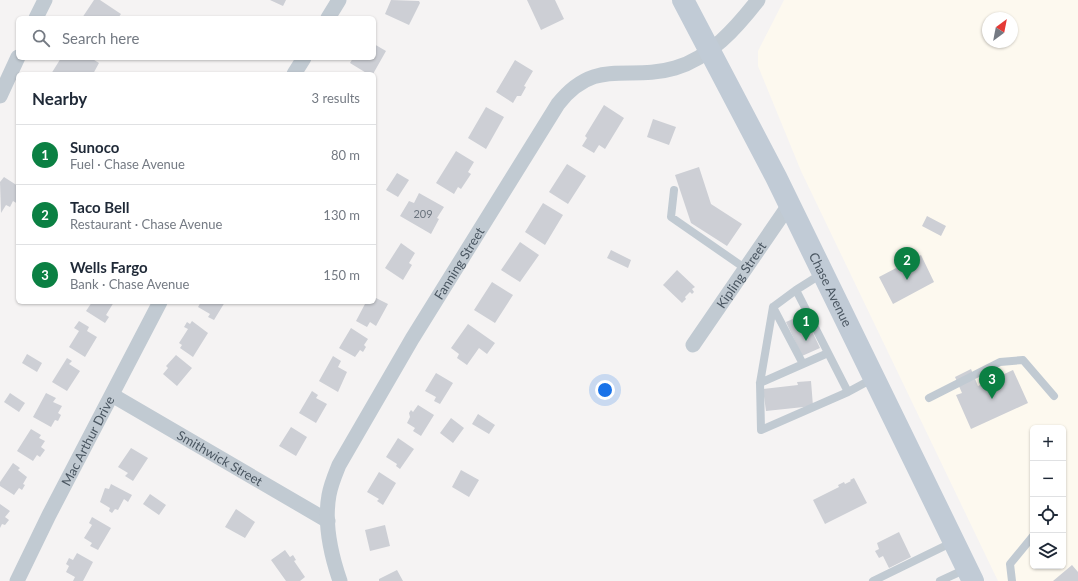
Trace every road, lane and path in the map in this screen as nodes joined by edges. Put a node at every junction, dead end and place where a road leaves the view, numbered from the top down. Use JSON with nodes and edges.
{"nodes":[{"id":1,"x":45,"y":0,"type":"edge"},
{"id":2,"x":339,"y":0,"type":"edge"},
{"id":3,"x":683,"y":0,"type":"edge"},
{"id":4,"x":758,"y":0,"type":"edge"},
{"id":5,"x":37,"y":16,"type":"edge"},
{"id":6,"x":329,"y":16,"type":"edge"},
{"id":7,"x":710,"y":50,"type":"junction"},
{"id":8,"x":17,"y":60,"type":"edge"},
{"id":9,"x":303,"y":60,"type":"edge"},
{"id":10,"x":295,"y":72,"type":"edge"},
{"id":11,"x":0,"y":96,"type":"edge"},
{"id":12,"x":674,"y":190,"type":"dead end"},
{"id":13,"x":790,"y":205,"type":"junction"},
{"id":14,"x":746,"y":269,"type":"junction"},
{"id":15,"x":823,"y":273,"type":"junction"},
{"id":16,"x":796,"y":290,"type":"junction"},
{"id":17,"x":159,"y":304,"type":"edge"},
{"id":18,"x":773,"y":307,"type":"junction"},
{"id":19,"x":693,"y":345,"type":"dead end"},
{"id":20,"x":828,"y":353,"type":"junction"},
{"id":21,"x":803,"y":364,"type":"junction"},
{"id":22,"x":874,"y":378,"type":"junction"},
{"id":23,"x":760,"y":383,"type":"junction"},
{"id":24,"x":848,"y":392,"type":"junction"},
{"id":25,"x":112,"y":395,"type":"junction"},
{"id":26,"x":1054,"y":396,"type":"dead end"},
{"id":27,"x":929,"y":398,"type":"dead end"},
{"id":28,"x":328,"y":520,"type":"junction"},
{"id":29,"x":1030,"y":540,"type":"edge"},
{"id":30,"x":954,"y":542,"type":"junction"},
{"id":31,"x":970,"y":575,"type":"edge"},
{"id":32,"x":17,"y":581,"type":"edge"},
{"id":33,"x":340,"y":581,"type":"edge"},
{"id":34,"x":873,"y":581,"type":"edge"},
{"id":35,"x":940,"y":581,"type":"edge"},
{"id":36,"x":1012,"y":581,"type":"edge"}],
"edges":[{"from":1,"to":5,"type":"street"},
{"from":2,"to":6,"type":"street"},
{"from":3,"to":7,"type":"main road","name":"Chase Avenue"},
{"from":4,"to":7,"type":"street","name":"Fanning Street"},
{"from":7,"to":13,"type":"main road","name":"Chase Avenue"},
{"from":7,"to":28,"type":"street","name":"Fanning Street"},
{"from":8,"to":11,"type":"street"},
{"from":9,"to":10,"type":"street"},
{"from":12,"to":14,"type":"lane"},
{"from":13,"to":14,"type":"street","name":"Kipling Street"},
{"from":13,"to":15,"type":"main road","name":"Chase Avenue"},
{"from":14,"to":19,"type":"street","name":"Kipling Street"},
{"from":15,"to":16,"type":"lane"},
{"from":15,"to":22,"type":"main road","name":"Chase Avenue"},
{"from":16,"to":18,"type":"lane"},
{"from":16,"to":20,"type":"lane"},
{"from":17,"to":25,"type":"street","name":"Mac Arthur Drive"},
{"from":18,"to":21,"type":"lane"},
{"from":18,"to":23,"type":"lane"},
{"from":20,"to":21,"type":"lane"},
{"from":20,"to":24,"type":"lane"},
{"from":21,"to":23,"type":"lane"},
{"from":22,"to":24,"type":"lane"},
{"from":22,"to":30,"type":"main road","name":"Chase Avenue"},
{"from":23,"to":24,"type":"lane"},
{"from":25,"to":28,"type":"street","name":"Smithwick Street"},
{"from":25,"to":32,"type":"street","name":"Mac Arthur Drive"},
{"from":26,"to":27,"type":"lane"},
{"from":28,"to":33,"type":"street","name":"Fanning Street"},
{"from":29,"to":36,"type":"lane"},
{"from":30,"to":31,"type":"main road","name":"Chase Avenue"},
{"from":30,"to":34,"type":"lane"},
{"from":31,"to":35,"type":"lane"}]}
